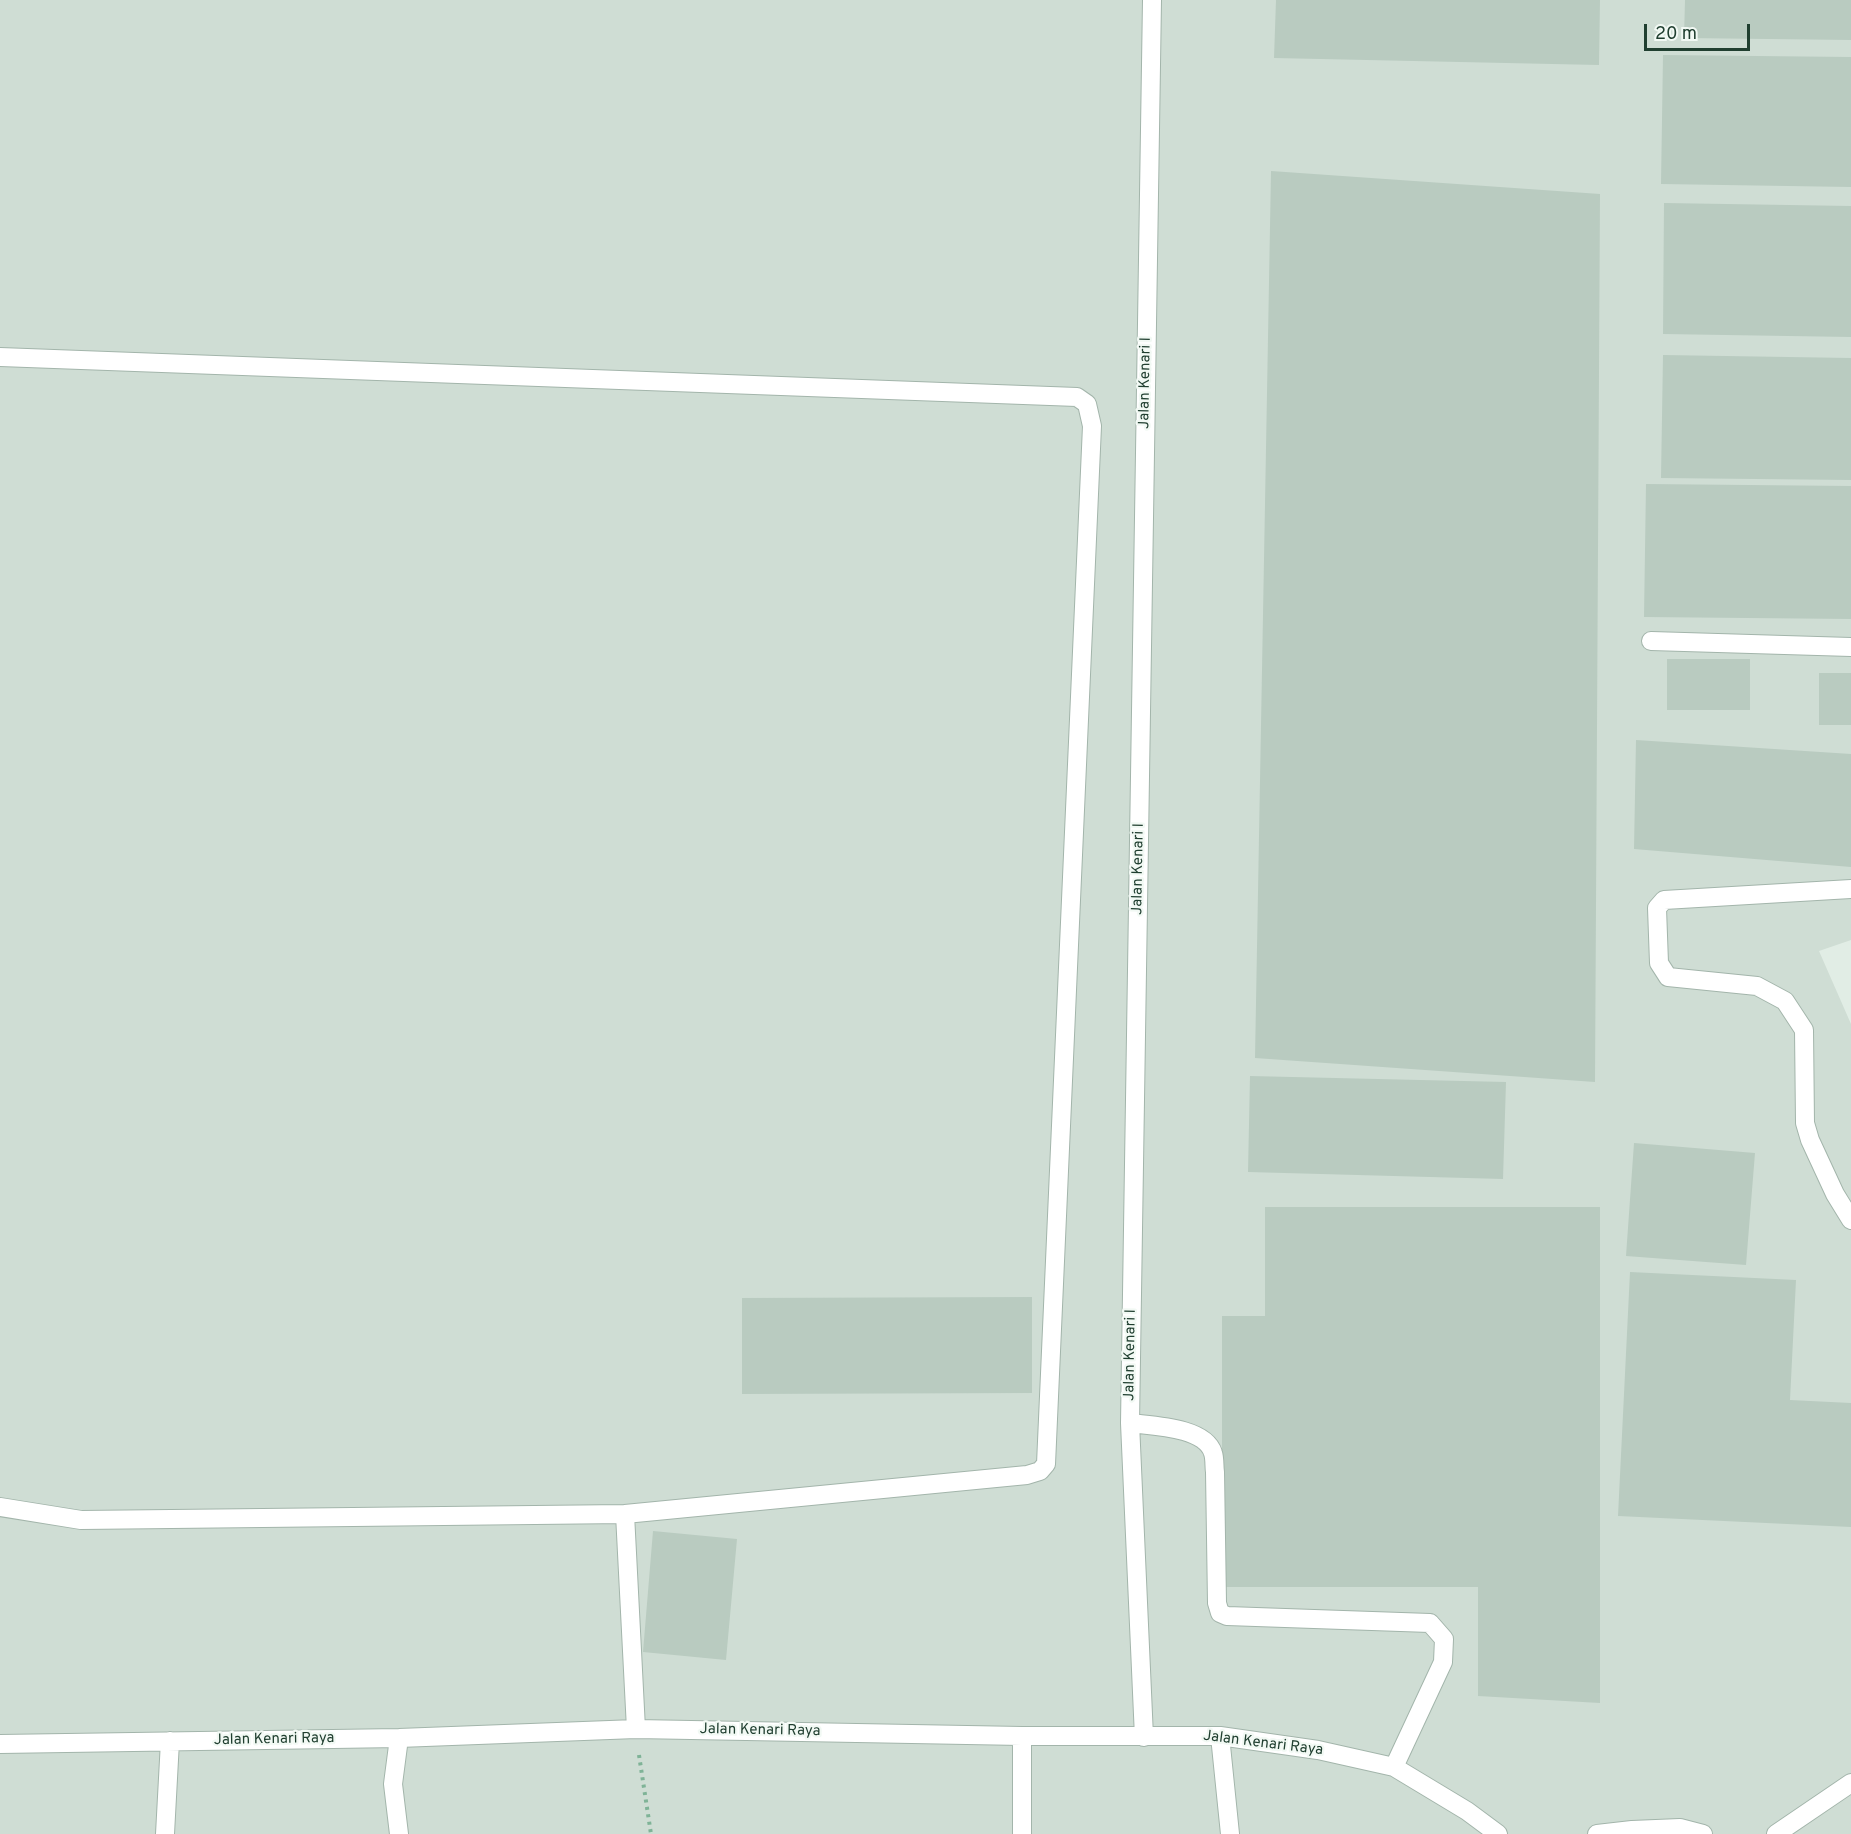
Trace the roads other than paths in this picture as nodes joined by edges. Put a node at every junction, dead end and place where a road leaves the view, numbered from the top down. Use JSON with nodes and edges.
{"nodes":[{"id":1,"x":1152,"y":0,"type":"edge"},
{"id":2,"x":0,"y":357,"type":"edge"},
{"id":3,"x":1651,"y":641,"type":"dead end"},
{"id":4,"x":1851,"y":647,"type":"edge"},
{"id":5,"x":1851,"y":889,"type":"edge"},
{"id":6,"x":1851,"y":1220,"type":"edge"},
{"id":7,"x":1130,"y":1423,"type":"junction"},
{"id":8,"x":0,"y":1507,"type":"edge"},
{"id":9,"x":625,"y":1515,"type":"junction"},
{"id":10,"x":636,"y":1729,"type":"junction"},
{"id":11,"x":1022,"y":1736,"type":"junction"},
{"id":12,"x":1220,"y":1736,"type":"junction"},
{"id":13,"x":1144,"y":1737,"type":"junction"},
{"id":14,"x":399,"y":1738,"type":"junction"},
{"id":15,"x":170,"y":1741,"type":"junction"},
{"id":16,"x":0,"y":1744,"type":"edge"},
{"id":17,"x":1394,"y":1767,"type":"junction"},
{"id":18,"x":1851,"y":1783,"type":"edge"},
{"id":19,"x":165,"y":1834,"type":"edge"},
{"id":20,"x":399,"y":1834,"type":"edge"},
{"id":21,"x":1022,"y":1834,"type":"edge"},
{"id":22,"x":1230,"y":1834,"type":"edge"},
{"id":23,"x":1498,"y":1834,"type":"edge"},
{"id":24,"x":1597,"y":1834,"type":"edge"},
{"id":25,"x":1703,"y":1834,"type":"edge"},
{"id":26,"x":1776,"y":1834,"type":"edge"}],
"edges":[{"from":1,"to":7,"type":"street","name":"Jalan Kenari I"},
{"from":2,"to":9,"type":"street"},
{"from":3,"to":4,"type":"street"},
{"from":5,"to":6,"type":"street"},
{"from":7,"to":13,"type":"street","name":"Jalan Kenari I"},
{"from":7,"to":17,"type":"street"},
{"from":8,"to":9,"type":"street"},
{"from":9,"to":10,"type":"street"},
{"from":10,"to":11,"type":"street","name":"Jalan Kenari Raya"},
{"from":10,"to":14,"type":"street","name":"Jalan Kenari Raya"},
{"from":11,"to":13,"type":"street","name":"Jalan Kenari Raya"},
{"from":11,"to":21,"type":"street"},
{"from":12,"to":13,"type":"street","name":"Jalan Kenari Raya"},
{"from":12,"to":17,"type":"street","name":"Jalan Kenari Raya"},
{"from":12,"to":22,"type":"street"},
{"from":14,"to":15,"type":"street","name":"Jalan Kenari Raya"},
{"from":14,"to":20,"type":"street"},
{"from":15,"to":16,"type":"street","name":"Jalan Kenari Raya"},
{"from":15,"to":19,"type":"street"},
{"from":17,"to":23,"type":"street","name":"Jalan Kenari Raya"},
{"from":18,"to":26,"type":"street"},
{"from":24,"to":25,"type":"street"}]}
